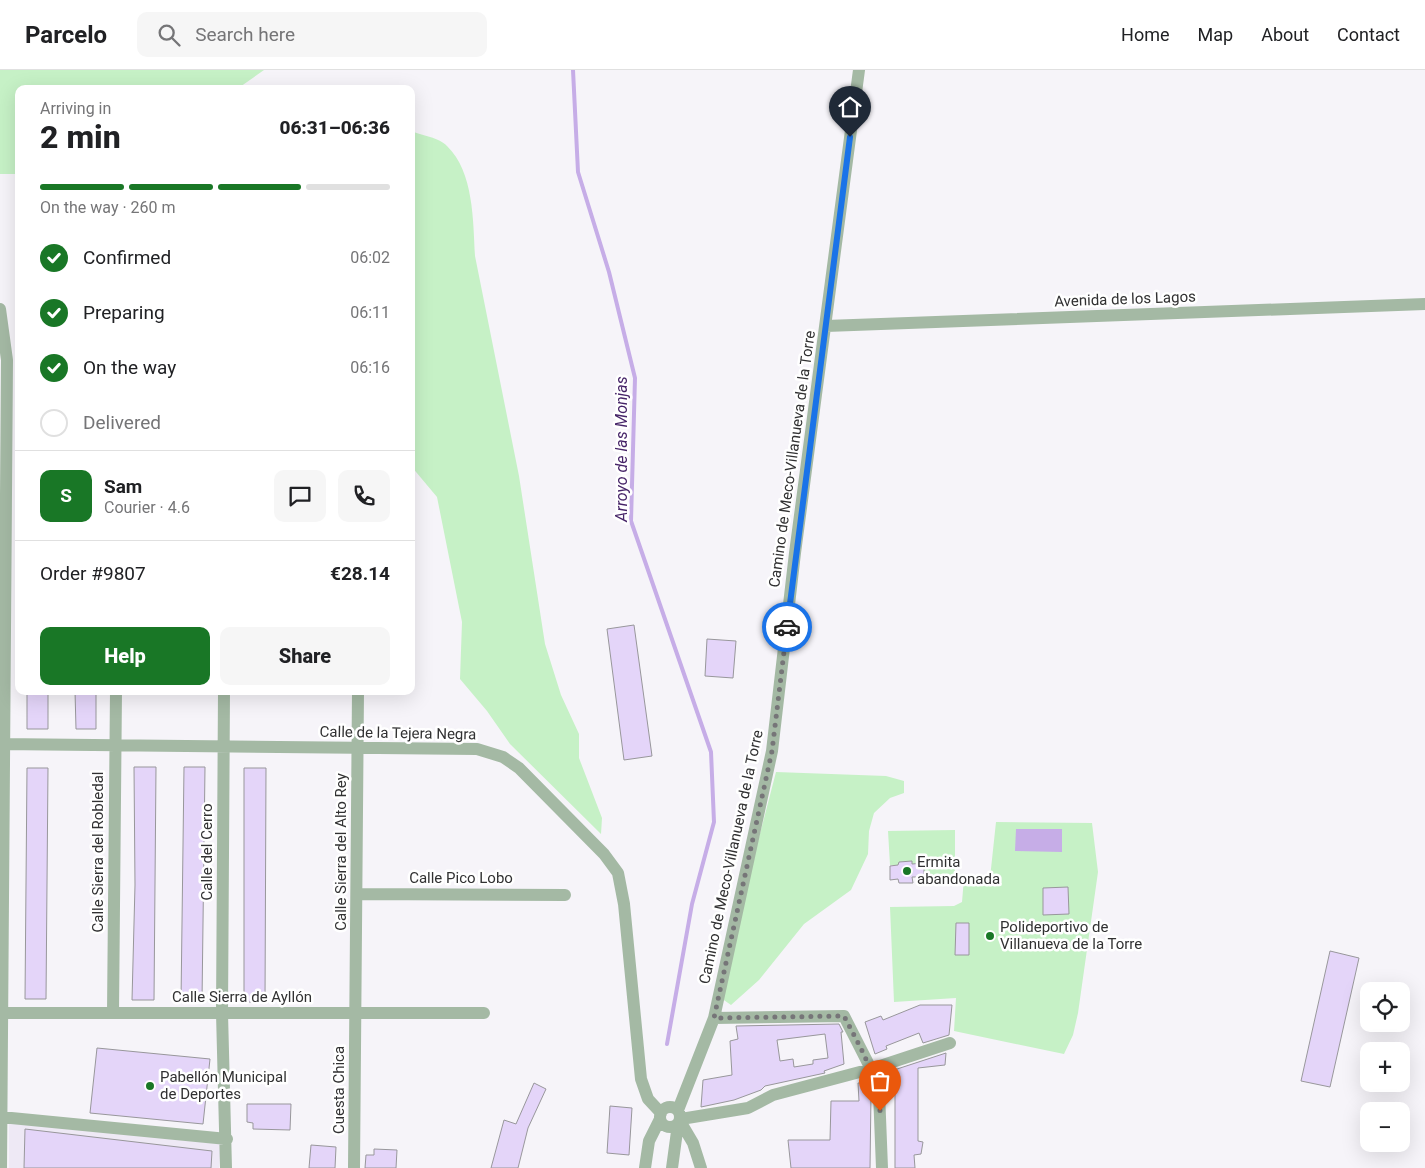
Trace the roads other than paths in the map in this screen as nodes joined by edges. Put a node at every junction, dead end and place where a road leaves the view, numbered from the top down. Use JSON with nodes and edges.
{"nodes":[{"id":1,"x":859,"y":70,"type":"edge"},
{"id":2,"x":1425,"y":304,"type":"edge"},
{"id":3,"x":0,"y":310,"type":"edge"},
{"id":4,"x":826,"y":326,"type":"junction"},
{"id":5,"x":9,"y":360,"type":"edge"},
{"id":6,"x":116,"y":695,"type":"edge"},
{"id":7,"x":224,"y":695,"type":"edge"},
{"id":8,"x":358,"y":695,"type":"edge"},
{"id":9,"x":3,"y":744,"type":"edge"},
{"id":10,"x":115,"y":745,"type":"junction"},
{"id":11,"x":224,"y":746,"type":"junction"},
{"id":12,"x":358,"y":747,"type":"junction"},
{"id":13,"x":357,"y":894,"type":"junction"},
{"id":14,"x":565,"y":895,"type":"dead end"},
{"id":15,"x":1,"y":1013,"type":"edge"},
{"id":16,"x":113,"y":1013,"type":"junction"},
{"id":17,"x":222,"y":1013,"type":"junction"},
{"id":18,"x":356,"y":1013,"type":"junction"},
{"id":19,"x":484,"y":1013,"type":"dead end"},
{"id":20,"x":714,"y":1018,"type":"junction"},
{"id":21,"x":950,"y":1044,"type":"dead end"},
{"id":22,"x":871,"y":1069,"type":"junction"},
{"id":23,"x":661,"y":1116,"type":"junction"},
{"id":24,"x":1,"y":1118,"type":"edge"},
{"id":25,"x":679,"y":1118,"type":"junction"},
{"id":26,"x":227,"y":1139,"type":"junction"},
{"id":27,"x":1,"y":1168,"type":"edge"},
{"id":28,"x":226,"y":1168,"type":"edge"},
{"id":29,"x":354,"y":1168,"type":"edge"},
{"id":30,"x":645,"y":1168,"type":"edge"},
{"id":31,"x":672,"y":1168,"type":"edge"},
{"id":32,"x":701,"y":1168,"type":"edge"},
{"id":33,"x":882,"y":1168,"type":"edge"}],
"edges":[{"from":1,"to":4,"type":"street","name":"Camino de Meco-Villanueva de la Torre"},
{"from":2,"to":4,"type":"street","name":"Avenida de los Lagos"},
{"from":3,"to":5,"type":"street"},
{"from":4,"to":20,"type":"street","name":"Camino de Meco-Villanueva de la Torre"},
{"from":5,"to":9,"type":"street"},
{"from":6,"to":10,"type":"street","name":"Calle Sierra del Robledal"},
{"from":7,"to":11,"type":"street","name":"Calle del Cerro"},
{"from":8,"to":12,"type":"street","name":"Calle Sierra del Alto Rey"},
{"from":9,"to":10,"type":"street","name":"Calle de la Tejera Negra"},
{"from":9,"to":15,"type":"street"},
{"from":10,"to":11,"type":"street","name":"Calle de la Tejera Negra"},
{"from":10,"to":16,"type":"street","name":"Calle Sierra del Robledal"},
{"from":11,"to":12,"type":"street","name":"Calle de la Tejera Negra"},
{"from":11,"to":17,"type":"street","name":"Calle del Cerro"},
{"from":12,"to":13,"type":"street","name":"Calle Sierra del Alto Rey"},
{"from":12,"to":23,"type":"street","name":"Calle de la Tejera Negra"},
{"from":13,"to":14,"type":"street","name":"Calle Pico Lobo"},
{"from":13,"to":18,"type":"street","name":"Calle Sierra del Alto Rey"},
{"from":15,"to":16,"type":"street","name":"Calle Sierra de Ayllón"},
{"from":15,"to":24,"type":"street"},
{"from":16,"to":17,"type":"street","name":"Calle Sierra de Ayllón"},
{"from":17,"to":18,"type":"street","name":"Calle Sierra de Ayllón"},
{"from":17,"to":26,"type":"street","name":"Calle del Cerro"},
{"from":18,"to":19,"type":"street","name":"Calle Sierra de Ayllón"},
{"from":18,"to":29,"type":"street","name":"Cuesta Chica"},
{"from":20,"to":22,"type":"street"},
{"from":20,"to":25,"type":"street","name":"Camino de Meco-Villanueva de la Torre"},
{"from":21,"to":22,"type":"street"},
{"from":22,"to":25,"type":"street"},
{"from":22,"to":33,"type":"street"},
{"from":23,"to":25,"type":"street"},
{"from":23,"to":25,"type":"street"},
{"from":23,"to":30,"type":"street"},
{"from":24,"to":26,"type":"street"},
{"from":24,"to":27,"type":"street"},
{"from":25,"to":31,"type":"street","name":"Camino de Meco-Villanueva de la Torre"},
{"from":25,"to":32,"type":"street"},
{"from":26,"to":28,"type":"street","name":"Calle del Cerro"}]}
